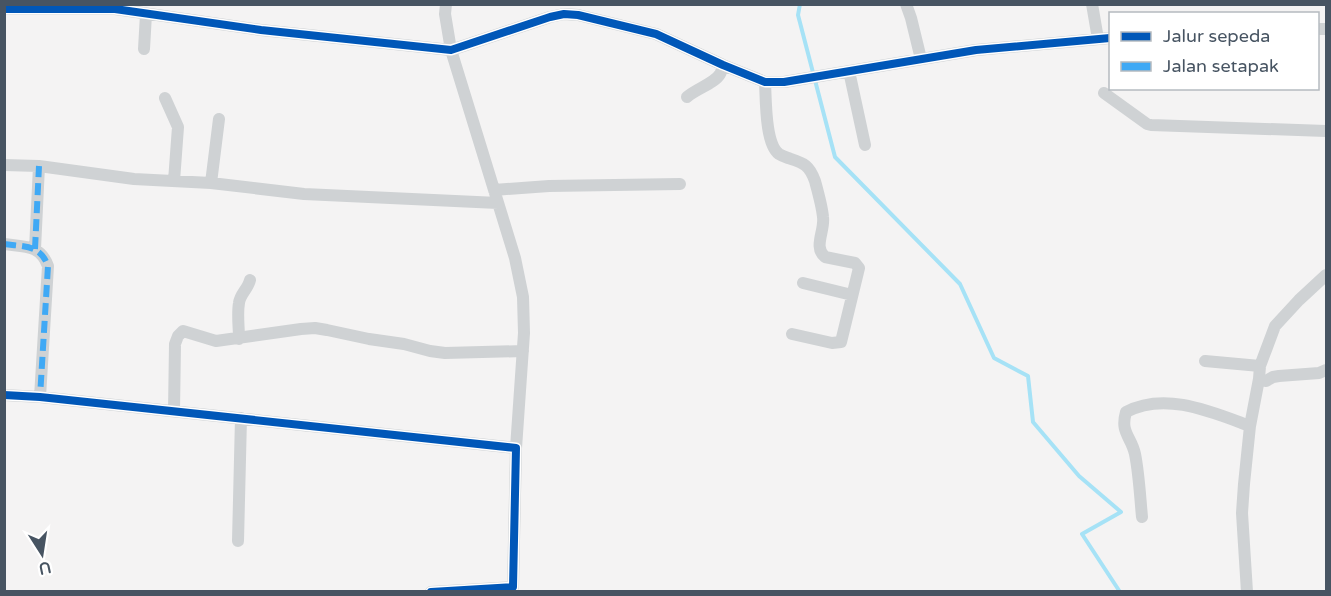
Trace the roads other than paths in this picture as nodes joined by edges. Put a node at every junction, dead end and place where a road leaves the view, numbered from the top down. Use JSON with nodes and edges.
{"nodes":[{"id":1,"x":446,"y":4,"type":"edge"},
{"id":2,"x":906,"y":4,"type":"edge"},
{"id":3,"x":1092,"y":4,"type":"edge"},
{"id":4,"x":4,"y":9,"type":"edge"},
{"id":5,"x":563,"y":9,"type":"edge"},
{"id":6,"x":146,"y":14,"type":"junction"},
{"id":7,"x":1104,"y":38,"type":"edge"},
{"id":8,"x":144,"y":49,"type":"dead end"},
{"id":9,"x":451,"y":50,"type":"junction"},
{"id":10,"x":921,"y":59,"type":"junction"},
{"id":11,"x":723,"y":65,"type":"junction"},
{"id":12,"x":849,"y":71,"type":"junction"},
{"id":13,"x":765,"y":82,"type":"junction"},
{"id":14,"x":1104,"y":93,"type":"dead end"},
{"id":15,"x":687,"y":97,"type":"dead end"},
{"id":16,"x":165,"y":98,"type":"dead end"},
{"id":17,"x":219,"y":119,"type":"dead end"},
{"id":18,"x":1326,"y":131,"type":"edge"},
{"id":19,"x":865,"y":145,"type":"dead end"},
{"id":20,"x":4,"y":165,"type":"edge"},
{"id":21,"x":39,"y":166,"type":"junction"},
{"id":22,"x":174,"y":181,"type":"junction"},
{"id":23,"x":211,"y":183,"type":"junction"},
{"id":24,"x":680,"y":184,"type":"dead end"},
{"id":25,"x":494,"y":190,"type":"junction"},
{"id":26,"x":498,"y":203,"type":"junction"},
{"id":27,"x":4,"y":244,"type":"edge"},
{"id":28,"x":35,"y":249,"type":"junction"},
{"id":29,"x":1326,"y":274,"type":"edge"},
{"id":30,"x":250,"y":280,"type":"dead end"},
{"id":31,"x":803,"y":283,"type":"dead end"},
{"id":32,"x":852,"y":295,"type":"junction"},
{"id":33,"x":792,"y":334,"type":"dead end"},
{"id":34,"x":239,"y":339,"type":"junction"},
{"id":35,"x":523,"y":351,"type":"junction"},
{"id":36,"x":1205,"y":361,"type":"dead end"},
{"id":37,"x":1260,"y":366,"type":"junction"},
{"id":38,"x":1326,"y":370,"type":"edge"},
{"id":39,"x":1259,"y":379,"type":"junction"},
{"id":40,"x":4,"y":395,"type":"edge"},
{"id":41,"x":40,"y":397,"type":"junction"},
{"id":42,"x":174,"y":411,"type":"junction"},
{"id":43,"x":242,"y":418,"type":"junction"},
{"id":44,"x":1250,"y":426,"type":"junction"},
{"id":45,"x":516,"y":448,"type":"junction"},
{"id":46,"x":1142,"y":516,"type":"dead end"},
{"id":47,"x":238,"y":541,"type":"dead end"},
{"id":48,"x":513,"y":589,"type":"edge"},
{"id":49,"x":431,"y":591,"type":"edge"},
{"id":50,"x":1247,"y":591,"type":"edge"}],
"edges":[{"from":1,"to":9,"type":"street"},
{"from":2,"to":10,"type":"street"},
{"from":3,"to":7,"type":"street"},
{"from":4,"to":6,"type":"street"},
{"from":5,"to":9,"type":"street"},
{"from":5,"to":11,"type":"street"},
{"from":6,"to":8,"type":"street"},
{"from":6,"to":9,"type":"street"},
{"from":7,"to":10,"type":"street"},
{"from":9,"to":25,"type":"street"},
{"from":10,"to":12,"type":"street"},
{"from":11,"to":13,"type":"street"},
{"from":11,"to":15,"type":"street"},
{"from":12,"to":13,"type":"street"},
{"from":12,"to":19,"type":"street"},
{"from":13,"to":32,"type":"street"},
{"from":14,"to":18,"type":"street"},
{"from":16,"to":22,"type":"street"},
{"from":17,"to":23,"type":"street"},
{"from":20,"to":21,"type":"street"},
{"from":21,"to":22,"type":"street"},
{"from":21,"to":28,"type":"street"},
{"from":22,"to":23,"type":"street"},
{"from":23,"to":26,"type":"street"},
{"from":24,"to":25,"type":"street"},
{"from":25,"to":26,"type":"street"},
{"from":26,"to":35,"type":"street"},
{"from":27,"to":28,"type":"street"},
{"from":28,"to":41,"type":"street"},
{"from":29,"to":37,"type":"street"},
{"from":30,"to":34,"type":"street"},
{"from":31,"to":32,"type":"street"},
{"from":32,"to":33,"type":"street"},
{"from":34,"to":35,"type":"street"},
{"from":34,"to":42,"type":"street"},
{"from":35,"to":45,"type":"street"},
{"from":36,"to":37,"type":"street"},
{"from":37,"to":39,"type":"street"},
{"from":38,"to":39,"type":"street"},
{"from":39,"to":44,"type":"street"},
{"from":40,"to":41,"type":"street"},
{"from":41,"to":42,"type":"street"},
{"from":42,"to":43,"type":"street"},
{"from":43,"to":45,"type":"street"},
{"from":43,"to":47,"type":"street"},
{"from":44,"to":46,"type":"street"},
{"from":44,"to":50,"type":"street"},
{"from":45,"to":48,"type":"street"},
{"from":48,"to":49,"type":"street"}]}
